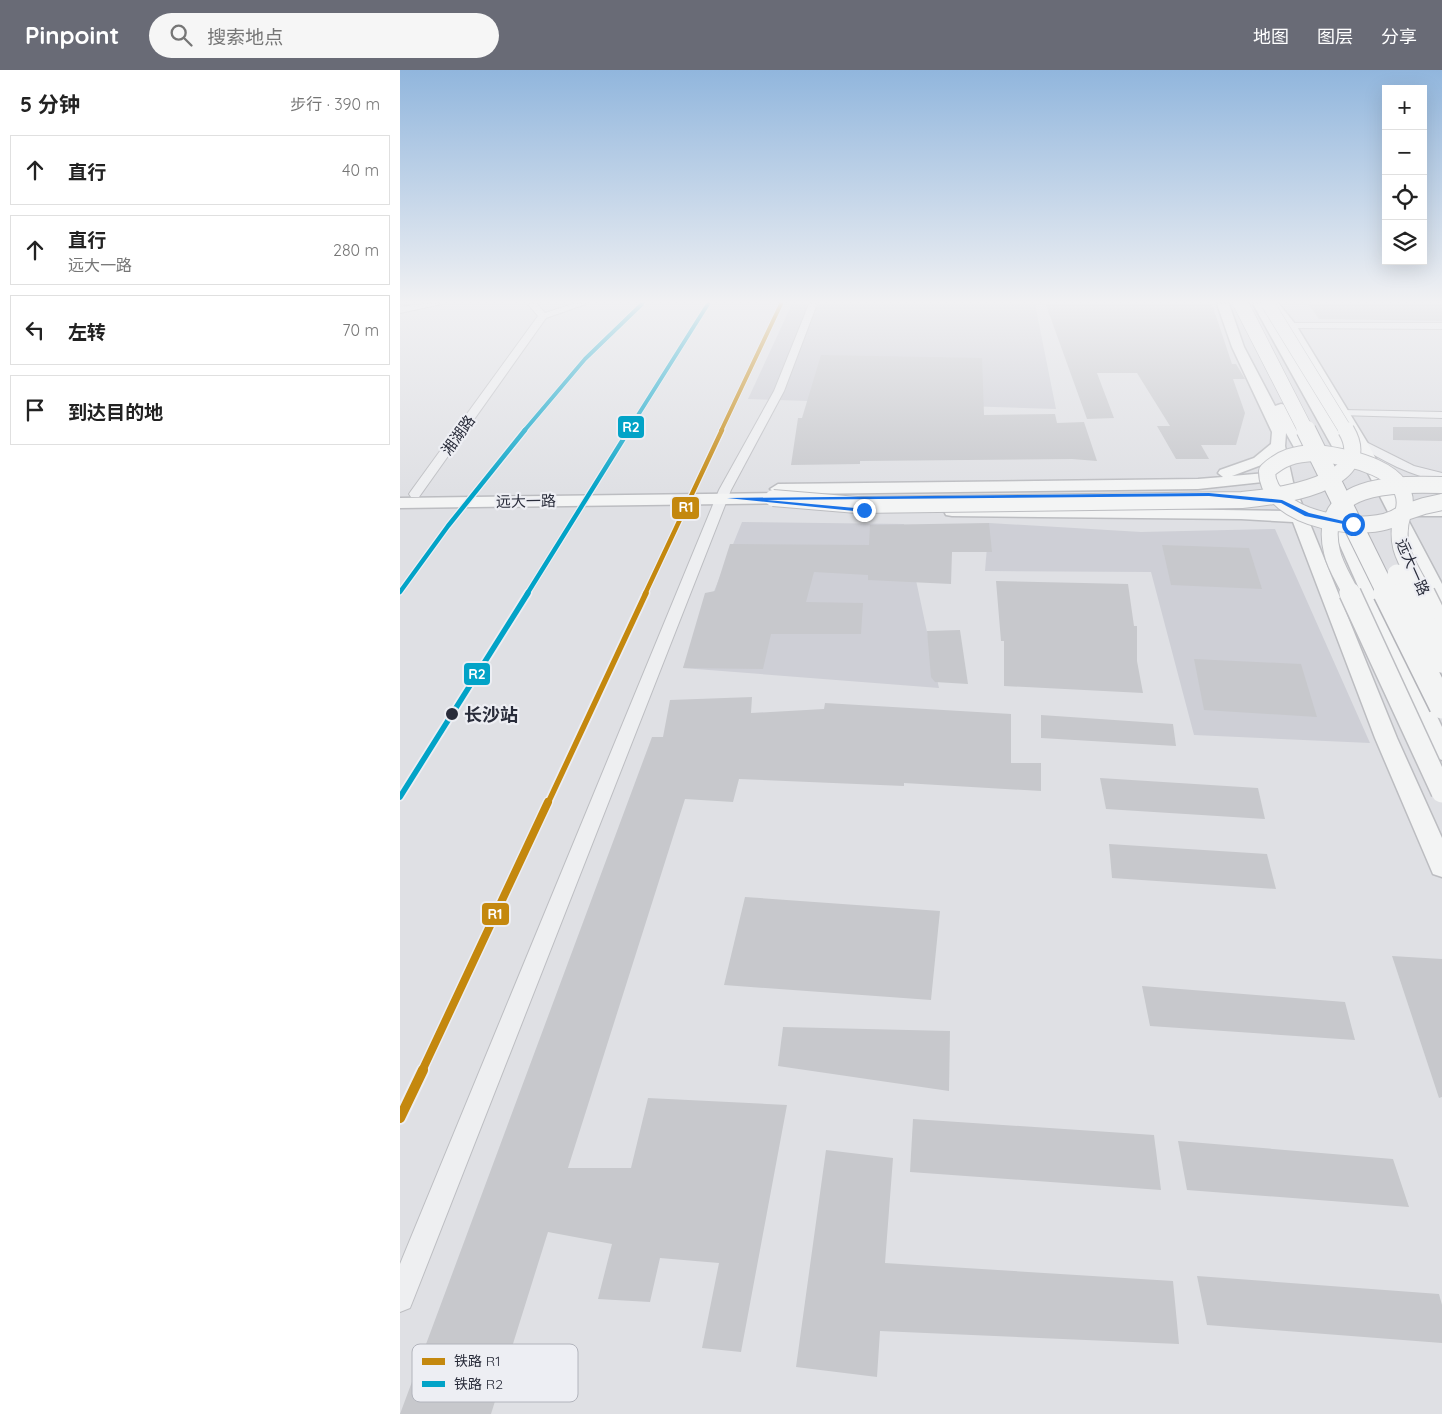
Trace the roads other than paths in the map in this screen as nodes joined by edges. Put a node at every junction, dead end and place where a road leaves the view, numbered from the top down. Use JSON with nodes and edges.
{"nodes":[{"id":1,"x":504,"y":367,"type":"edge"},
{"id":2,"x":789,"y":367,"type":"edge"},
{"id":3,"x":1248,"y":367,"type":"edge"},
{"id":4,"x":1261,"y":367,"type":"edge"},
{"id":5,"x":1266,"y":367,"type":"edge"},
{"id":6,"x":1285,"y":367,"type":"edge"},
{"id":7,"x":1295,"y":367,"type":"edge"},
{"id":8,"x":1307,"y":367,"type":"edge"},
{"id":9,"x":1315,"y":367,"type":"edge"},
{"id":10,"x":1343,"y":413,"type":"junction"},
{"id":11,"x":1442,"y":415,"type":"edge"},
{"id":12,"x":1360,"y":442,"type":"junction"},
{"id":13,"x":1278,"y":446,"type":"junction"},
{"id":14,"x":1304,"y":453,"type":"junction"},
{"id":15,"x":1346,"y":457,"type":"junction"},
{"id":16,"x":1389,"y":476,"type":"junction"},
{"id":17,"x":1442,"y":477,"type":"edge"},
{"id":18,"x":1266,"y":478,"type":"junction"},
{"id":19,"x":1442,"y":485,"type":"edge"},
{"id":20,"x":836,"y":488,"type":"junction"},
{"id":21,"x":1442,"y":489,"type":"edge"},
{"id":22,"x":407,"y":494,"type":"edge"},
{"id":23,"x":725,"y":496,"type":"junction"},
{"id":24,"x":773,"y":498,"type":"junction"},
{"id":25,"x":1282,"y":501,"type":"junction"},
{"id":26,"x":1442,"y":502,"type":"edge"},
{"id":27,"x":400,"y":503,"type":"edge"},
{"id":28,"x":1442,"y":511,"type":"edge"},
{"id":29,"x":1399,"y":512,"type":"junction"},
{"id":30,"x":1300,"y":517,"type":"junction"},
{"id":31,"x":1338,"y":523,"type":"junction"},
{"id":32,"x":1442,"y":602,"type":"edge"},
{"id":33,"x":1442,"y":629,"type":"edge"},
{"id":34,"x":1442,"y":660,"type":"edge"},
{"id":35,"x":1442,"y":706,"type":"edge"},
{"id":36,"x":1442,"y":751,"type":"edge"},
{"id":37,"x":1442,"y":792,"type":"edge"},
{"id":38,"x":1442,"y":866,"type":"edge"},
{"id":39,"x":400,"y":1298,"type":"edge"}],
"edges":[{"from":1,"to":22,"type":"street","name":"湘湖路"},
{"from":2,"to":23,"type":"street"},
{"from":3,"to":13,"type":"main road"},
{"from":4,"to":14,"type":"main road"},
{"from":5,"to":35,"type":"highway","bridge":true},
{"from":6,"to":34,"type":"highway","bridge":true},
{"from":7,"to":15,"type":"main road"},
{"from":8,"to":24,"type":"main road","bridge":true},
{"from":9,"to":10,"type":"main road"},
{"from":10,"to":11,"type":"street"},
{"from":10,"to":12,"type":"main road"},
{"from":12,"to":17,"type":"street"},
{"from":12,"to":29,"type":"main road"},
{"from":13,"to":20,"type":"main road"},
{"from":13,"to":30,"type":"main road"},
{"from":14,"to":15,"type":"main road","bridge":true},
{"from":14,"to":18,"type":"main road","bridge":true},
{"from":15,"to":16,"type":"main road","bridge":true},
{"from":16,"to":21,"type":"main road","bridge":true},
{"from":16,"to":29,"type":"main road","bridge":true},
{"from":18,"to":20,"type":"main road","name":"远大一路"},
{"from":18,"to":25,"type":"main road","bridge":true},
{"from":19,"to":37,"type":"main road","bridge":true},
{"from":20,"to":23,"type":"main road","name":"远大一路"},
{"from":22,"to":23,"type":"main road","name":"远大一路"},
{"from":23,"to":24,"type":"main road","name":"远大一路"},
{"from":23,"to":27,"type":"main road","name":"远大一路"},
{"from":23,"to":30,"type":"main road"},
{"from":23,"to":39,"type":"street"},
{"from":24,"to":25,"type":"main road","name":"远大一路","bridge":true},
{"from":25,"to":31,"type":"main road","bridge":true},
{"from":26,"to":29,"type":"main road","name":"远大一路","bridge":true},
{"from":28,"to":29,"type":"main road"},
{"from":29,"to":31,"type":"main road","bridge":true},
{"from":29,"to":32,"type":"main road"},
{"from":29,"to":33,"type":"main road","name":"远大一路","bridge":true},
{"from":30,"to":38,"type":"main road"},
{"from":31,"to":36,"type":"main road"}]}
